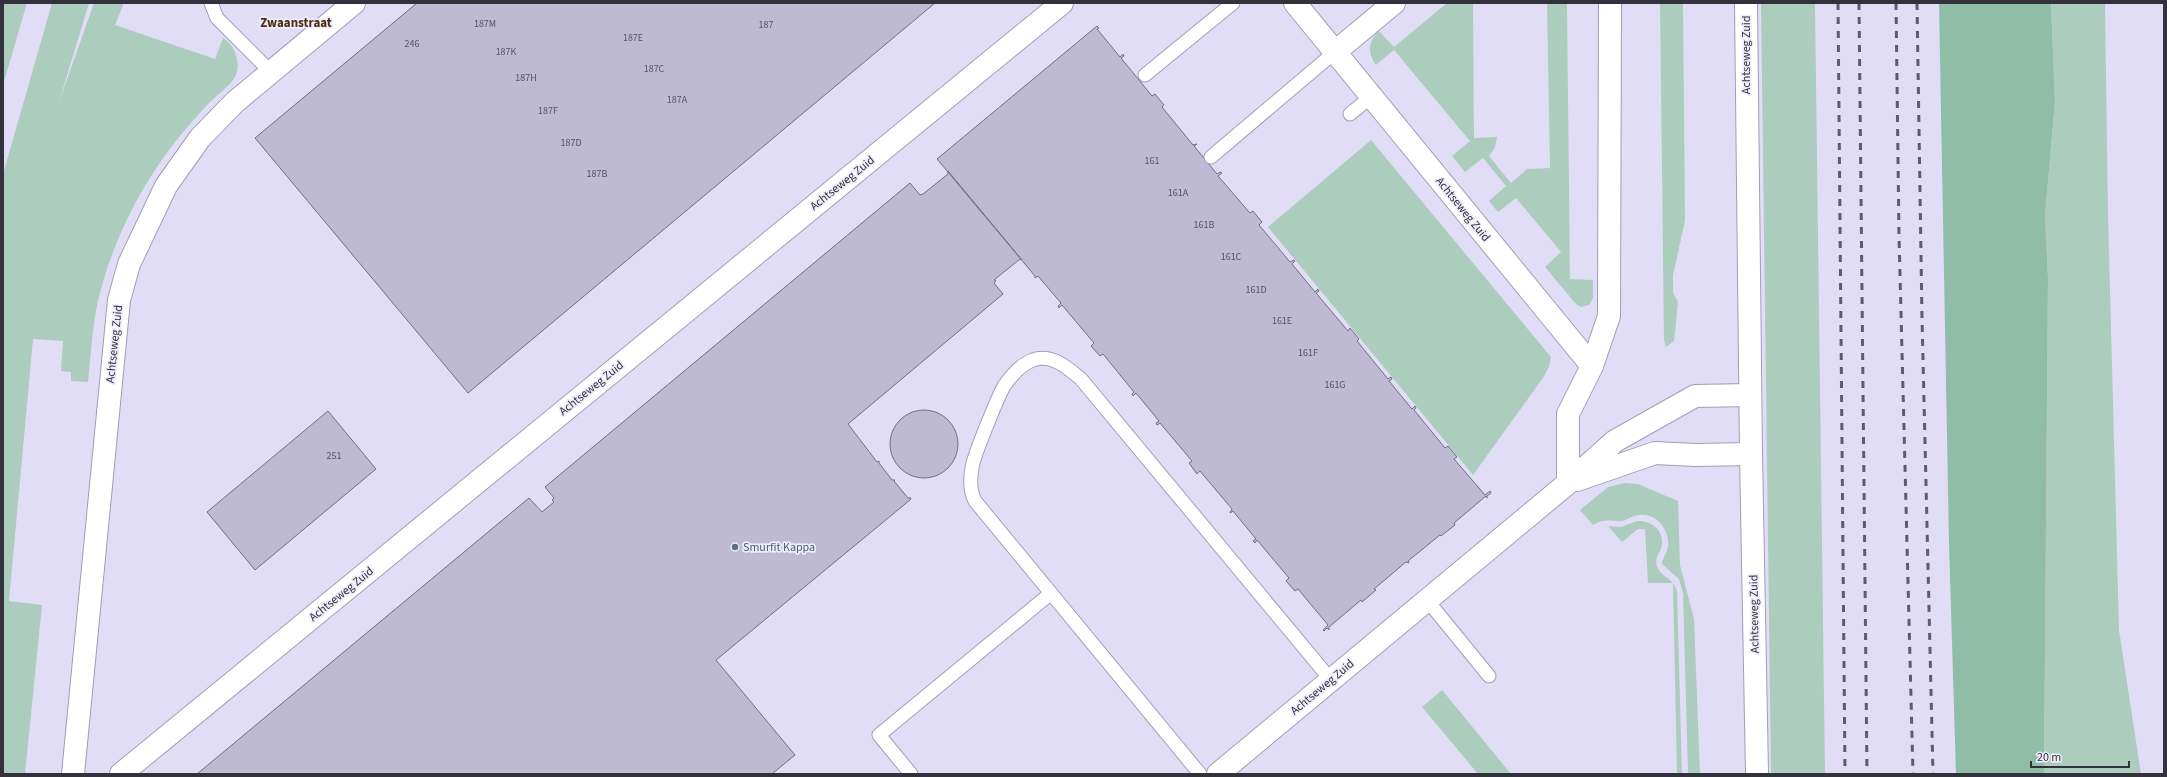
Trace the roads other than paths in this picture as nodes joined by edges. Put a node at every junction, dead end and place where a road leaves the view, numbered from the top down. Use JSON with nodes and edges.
{"nodes":[{"id":1,"x":211,"y":3,"type":"edge"},
{"id":2,"x":352,"y":3,"type":"edge"},
{"id":3,"x":1062,"y":3,"type":"edge"},
{"id":4,"x":1233,"y":3,"type":"edge"},
{"id":5,"x":1295,"y":3,"type":"edge"},
{"id":6,"x":1394,"y":3,"type":"edge"},
{"id":7,"x":1610,"y":3,"type":"edge"},
{"id":8,"x":1746,"y":3,"type":"edge"},
{"id":9,"x":1335,"y":52,"type":"junction"},
{"id":10,"x":271,"y":72,"type":"junction"},
{"id":11,"x":1145,"y":75,"type":"dead end"},
{"id":12,"x":1372,"y":96,"type":"junction"},
{"id":13,"x":1350,"y":114,"type":"dead end"},
{"id":14,"x":1210,"y":157,"type":"dead end"},
{"id":15,"x":1592,"y":366,"type":"junction"},
{"id":16,"x":1750,"y":395,"type":"junction"},
{"id":17,"x":1751,"y":454,"type":"junction"},
{"id":18,"x":1568,"y":483,"type":"junction"},
{"id":19,"x":1050,"y":594,"type":"junction"},
{"id":20,"x":1427,"y":600,"type":"junction"},
{"id":21,"x":1489,"y":676,"type":"dead end"},
{"id":22,"x":1331,"y":680,"type":"junction"},
{"id":23,"x":73,"y":774,"type":"edge"},
{"id":24,"x":121,"y":774,"type":"edge"},
{"id":25,"x":911,"y":774,"type":"edge"},
{"id":26,"x":1200,"y":774,"type":"edge"},
{"id":27,"x":1218,"y":774,"type":"edge"},
{"id":28,"x":1757,"y":774,"type":"edge"}],
"edges":[{"from":1,"to":10,"type":"lane"},
{"from":2,"to":10,"type":"street","name":"Achtseweg Zuid"},
{"from":3,"to":24,"type":"street","name":"Achtseweg Zuid"},
{"from":4,"to":11,"type":"lane"},
{"from":5,"to":9,"type":"street","name":"Achtseweg Zuid"},
{"from":6,"to":9,"type":"street"},
{"from":7,"to":15,"type":"street"},
{"from":8,"to":16,"type":"street","name":"Achtseweg Zuid"},
{"from":9,"to":12,"type":"street","name":"Achtseweg Zuid"},
{"from":9,"to":14,"type":"lane"},
{"from":10,"to":23,"type":"street","name":"Achtseweg Zuid"},
{"from":12,"to":13,"type":"lane"},
{"from":12,"to":15,"type":"street","name":"Achtseweg Zuid"},
{"from":15,"to":18,"type":"street"},
{"from":16,"to":17,"type":"street","name":"Achtseweg Zuid"},
{"from":16,"to":18,"type":"street","name":"Achtseweg Zuid"},
{"from":17,"to":18,"type":"street","name":"Achtseweg Zuid"},
{"from":17,"to":28,"type":"street","name":"Achtseweg Zuid"},
{"from":18,"to":20,"type":"street","name":"Achtseweg Zuid"},
{"from":19,"to":22,"type":"lane"},
{"from":19,"to":25,"type":"lane"},
{"from":19,"to":26,"type":"lane"},
{"from":20,"to":21,"type":"lane"},
{"from":20,"to":22,"type":"street","name":"Achtseweg Zuid"},
{"from":22,"to":27,"type":"street","name":"Achtseweg Zuid"}]}
